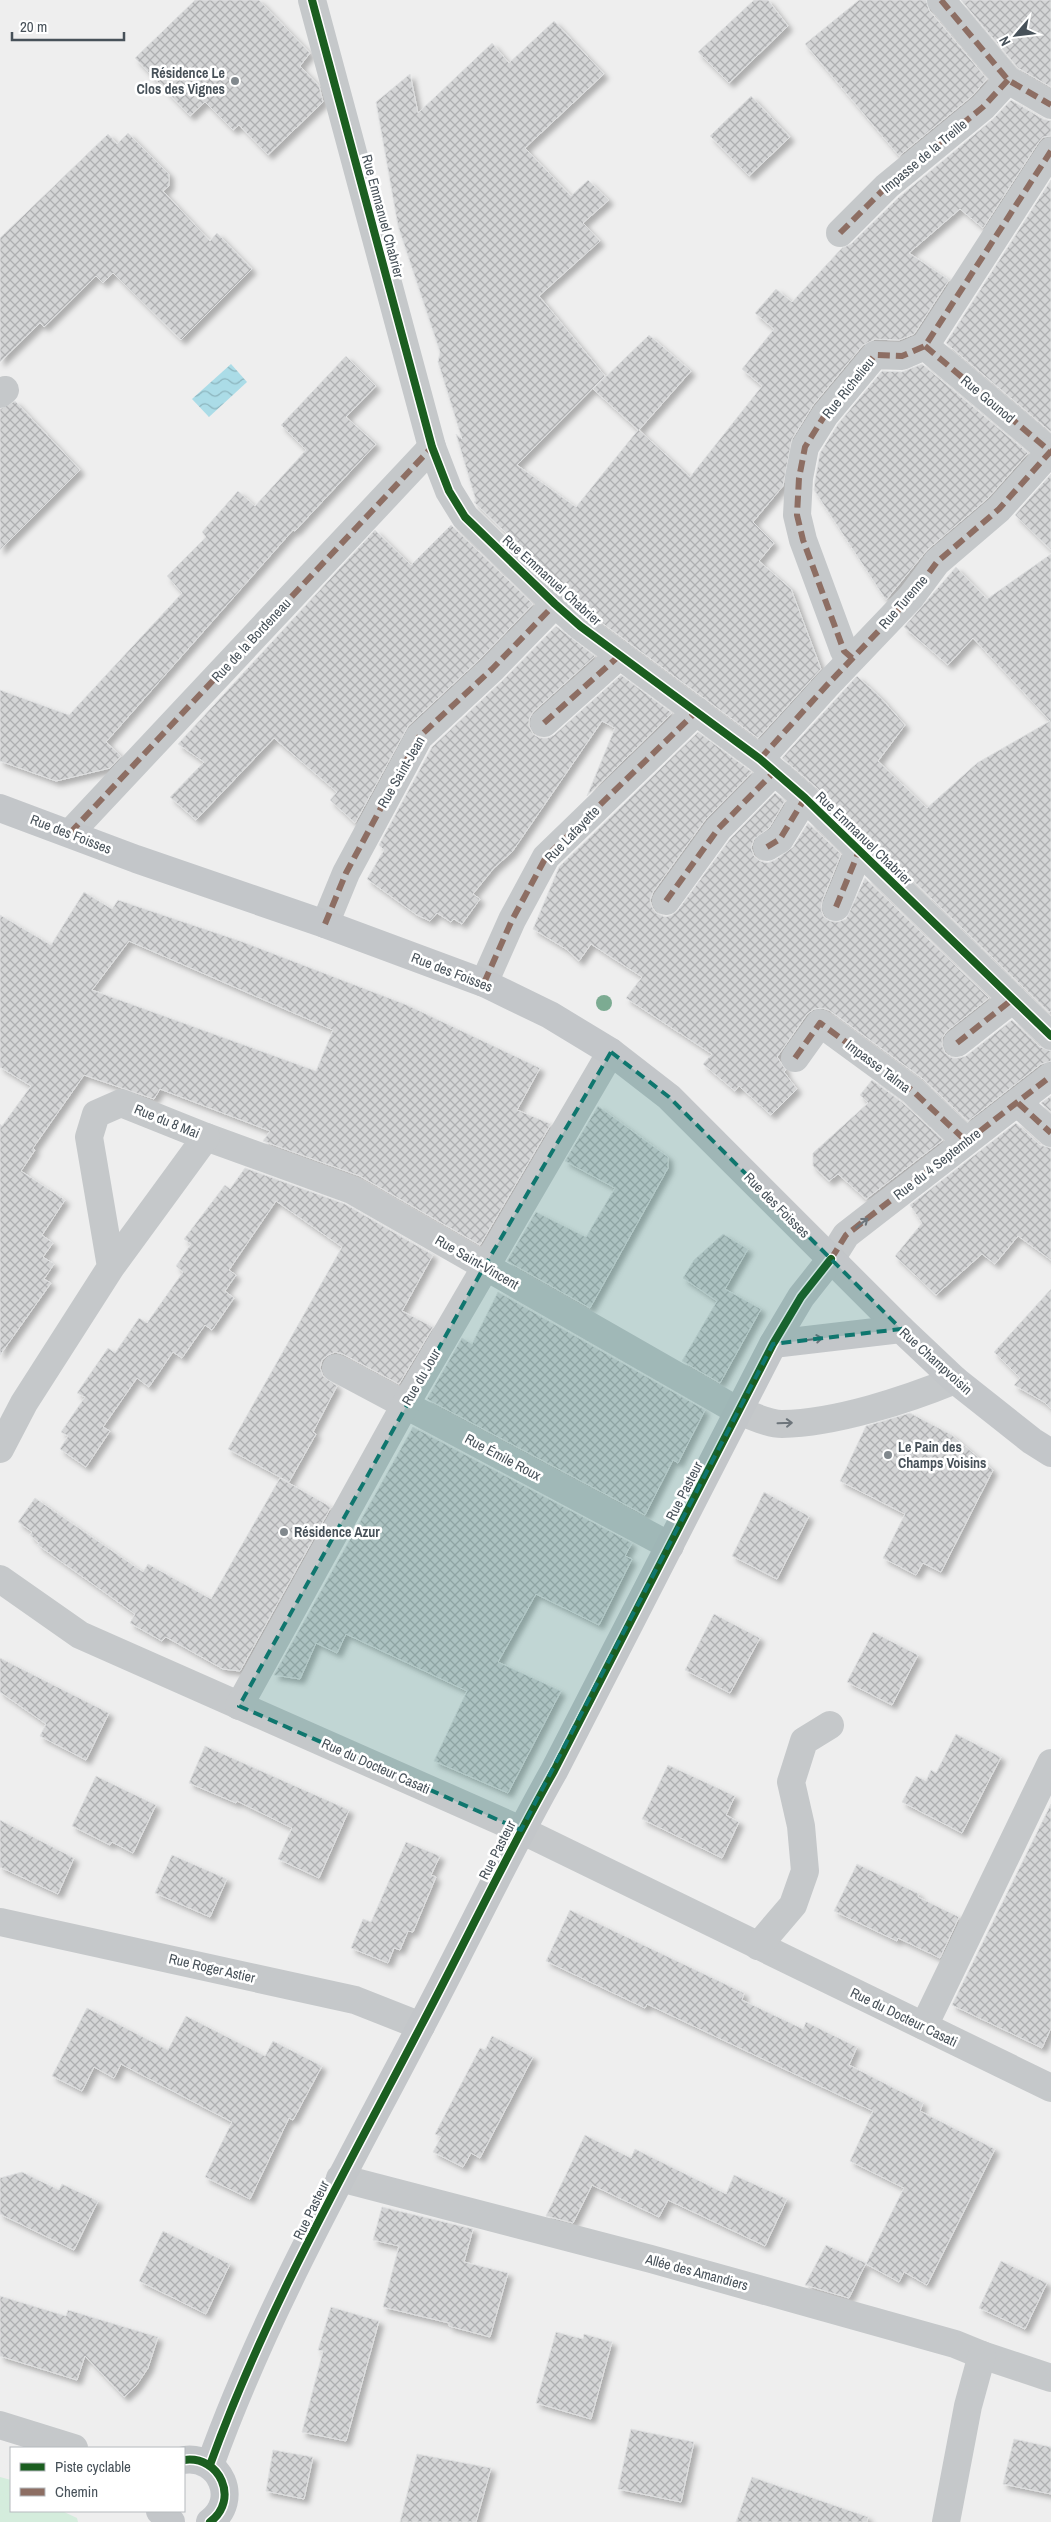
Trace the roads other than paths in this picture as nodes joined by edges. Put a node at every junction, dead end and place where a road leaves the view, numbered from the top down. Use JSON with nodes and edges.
{"nodes":[{"id":1,"x":312,"y":0,"type":"edge"},
{"id":2,"x":941,"y":0,"type":"edge"},
{"id":3,"x":1008,"y":80,"type":"junction"},
{"id":4,"x":1051,"y":105,"type":"edge"},
{"id":5,"x":1051,"y":151,"type":"edge"},
{"id":6,"x":840,"y":233,"type":"dead end"},
{"id":7,"x":925,"y":346,"type":"junction"},
{"id":8,"x":432,"y":447,"type":"junction"},
{"id":9,"x":1051,"y":452,"type":"edge"},
{"id":10,"x":555,"y":604,"type":"junction"},
{"id":11,"x":620,"y":655,"type":"junction"},
{"id":12,"x":852,"y":658,"type":"junction"},
{"id":13,"x":697,"y":711,"type":"junction"},
{"id":14,"x":544,"y":723,"type":"dead end"},
{"id":15,"x":767,"y":766,"type":"junction"},
{"id":16,"x":805,"y":798,"type":"junction"},
{"id":17,"x":0,"y":808,"type":"edge"},
{"id":18,"x":70,"y":833,"type":"junction"},
{"id":19,"x":767,"y":847,"type":"dead end"},
{"id":20,"x":859,"y":851,"type":"junction"},
{"id":21,"x":666,"y":900,"type":"dead end"},
{"id":22,"x":836,"y":906,"type":"dead end"},
{"id":23,"x":325,"y":924,"type":"junction"},
{"id":24,"x":484,"y":984,"type":"junction"},
{"id":25,"x":1013,"y":999,"type":"junction"},
{"id":26,"x":1051,"y":1036,"type":"edge"},
{"id":27,"x":957,"y":1042,"type":"dead end"},
{"id":28,"x":610,"y":1052,"type":"junction"},
{"id":29,"x":795,"y":1058,"type":"dead end"},
{"id":30,"x":1051,"y":1076,"type":"edge"},
{"id":31,"x":1018,"y":1102,"type":"junction"},
{"id":32,"x":1051,"y":1133,"type":"edge"},
{"id":33,"x":206,"y":1137,"type":"junction"},
{"id":34,"x":966,"y":1141,"type":"junction"},
{"id":35,"x":830,"y":1259,"type":"junction"},
{"id":36,"x":111,"y":1267,"type":"junction"},
{"id":37,"x":484,"y":1267,"type":"junction"},
{"id":38,"x":901,"y":1330,"type":"junction"},
{"id":39,"x":773,"y":1344,"type":"junction"},
{"id":40,"x":336,"y":1368,"type":"dead end"},
{"id":41,"x":955,"y":1380,"type":"junction"},
{"id":42,"x":405,"y":1405,"type":"junction"},
{"id":43,"x":738,"y":1411,"type":"junction"},
{"id":44,"x":0,"y":1449,"type":"edge"},
{"id":45,"x":1051,"y":1452,"type":"edge"},
{"id":46,"x":670,"y":1546,"type":"junction"},
{"id":47,"x":0,"y":1579,"type":"edge"},
{"id":48,"x":239,"y":1706,"type":"junction"},
{"id":49,"x":830,"y":1725,"type":"dead end"},
{"id":50,"x":1051,"y":1763,"type":"edge"},
{"id":51,"x":521,"y":1830,"type":"junction"},
{"id":52,"x":0,"y":1922,"type":"edge"},
{"id":53,"x":758,"y":1946,"type":"junction"},
{"id":54,"x":421,"y":2026,"type":"junction"},
{"id":55,"x":924,"y":2026,"type":"junction"},
{"id":56,"x":1051,"y":2088,"type":"edge"},
{"id":57,"x":340,"y":2178,"type":"junction"},
{"id":58,"x":982,"y":2355,"type":"junction"},
{"id":59,"x":1051,"y":2378,"type":"edge"},
{"id":60,"x":0,"y":2425,"type":"edge"},
{"id":61,"x":71,"y":2447,"type":"edge"},
{"id":62,"x":185,"y":2460,"type":"edge"},
{"id":63,"x":210,"y":2465,"type":"junction"},
{"id":64,"x":161,"y":2512,"type":"edge"},
{"id":65,"x":171,"y":2522,"type":"edge"},
{"id":66,"x":210,"y":2522,"type":"edge"},
{"id":67,"x":946,"y":2522,"type":"edge"}],
"edges":[{"from":1,"to":8,"type":"street","name":"Rue Emmanuel Chabrier"},
{"from":2,"to":3,"type":"street"},
{"from":3,"to":4,"type":"street"},
{"from":3,"to":6,"type":"street","name":"Impasse de la Treille"},
{"from":5,"to":7,"type":"street"},
{"from":7,"to":9,"type":"street","name":"Rue Gounod"},
{"from":7,"to":12,"type":"street","name":"Rue Richelieu"},
{"from":8,"to":10,"type":"street","name":"Rue Emmanuel Chabrier"},
{"from":8,"to":18,"type":"street","name":"Rue de la Bordeneau"},
{"from":9,"to":12,"type":"street","name":"Rue Turenne"},
{"from":10,"to":11,"type":"street","name":"Rue Emmanuel Chabrier"},
{"from":10,"to":23,"type":"street","name":"Rue Saint-Jean"},
{"from":11,"to":13,"type":"street","name":"Rue Emmanuel Chabrier"},
{"from":11,"to":14,"type":"street"},
{"from":12,"to":15,"type":"street","name":"Rue Turenne"},
{"from":13,"to":15,"type":"street","name":"Rue Emmanuel Chabrier"},
{"from":13,"to":24,"type":"street","name":"Rue Lafayette"},
{"from":15,"to":16,"type":"street","name":"Rue Emmanuel Chabrier"},
{"from":15,"to":21,"type":"street"},
{"from":16,"to":19,"type":"street"},
{"from":16,"to":20,"type":"street","name":"Rue Emmanuel Chabrier"},
{"from":17,"to":18,"type":"main road","name":"Rue des Foisses"},
{"from":18,"to":23,"type":"main road","name":"Rue des Foisses"},
{"from":20,"to":22,"type":"street"},
{"from":20,"to":25,"type":"street","name":"Rue Emmanuel Chabrier"},
{"from":23,"to":24,"type":"main road","name":"Rue des Foisses"},
{"from":24,"to":28,"type":"main road","name":"Rue des Foisses"},
{"from":25,"to":26,"type":"street","name":"Rue Emmanuel Chabrier"},
{"from":25,"to":27,"type":"street"},
{"from":28,"to":35,"type":"main road","name":"Rue des Foisses"},
{"from":28,"to":37,"type":"street","name":"Rue du Jour"},
{"from":29,"to":34,"type":"street","name":"Impasse Talma"},
{"from":30,"to":31,"type":"street","name":"Rue du 4 Septembre"},
{"from":31,"to":32,"type":"street"},
{"from":31,"to":34,"type":"street","name":"Rue du 4 Septembre"},
{"from":33,"to":36,"type":"street","name":"Rue du 8 Mai"},
{"from":33,"to":36,"type":"street","name":"Rue du 8 Mai"},
{"from":33,"to":37,"type":"street","name":"Rue Saint-Vincent"},
{"from":35,"to":34,"type":"street","name":"Rue du 4 Septembre","one_way":true},
{"from":35,"to":38,"type":"main road","name":"Rue Champvoisin"},
{"from":35,"to":39,"type":"main road","name":"Rue Pasteur"},
{"from":36,"to":44,"type":"street","name":"Rue du 8 Mai"},
{"from":37,"to":42,"type":"street","name":"Rue du Jour"},
{"from":37,"to":43,"type":"street","name":"Rue Saint-Vincent"},
{"from":39,"to":38,"type":"main road","one_way":true},
{"from":38,"to":41,"type":"main road","name":"Rue Champvoisin"},
{"from":39,"to":43,"type":"main road","name":"Rue Pasteur"},
{"from":40,"to":42,"type":"street","name":"Rue Émile Roux"},
{"from":43,"to":41,"type":"street","name":"Rue Saint-Vincent","one_way":true},
{"from":41,"to":45,"type":"main road","name":"Rue Champvoisin"},
{"from":42,"to":46,"type":"street","name":"Rue Émile Roux"},
{"from":42,"to":48,"type":"street","name":"Rue du Jour"},
{"from":43,"to":46,"type":"main road","name":"Rue Pasteur"},
{"from":46,"to":51,"type":"main road","name":"Rue Pasteur"},
{"from":47,"to":48,"type":"street","name":"Rue du Docteur Casati"},
{"from":48,"to":51,"type":"street","name":"Rue du Docteur Casati"},
{"from":49,"to":53,"type":"street"},
{"from":50,"to":55,"type":"street"},
{"from":51,"to":53,"type":"street","name":"Rue du Docteur Casati"},
{"from":51,"to":54,"type":"main road","name":"Rue Pasteur"},
{"from":52,"to":54,"type":"street","name":"Rue Roger Astier"},
{"from":53,"to":55,"type":"street","name":"Rue du Docteur Casati"},
{"from":54,"to":57,"type":"main road","name":"Rue Pasteur"},
{"from":55,"to":56,"type":"street","name":"Rue du Docteur Casati"},
{"from":57,"to":58,"type":"street","name":"Allée des Amandiers"},
{"from":57,"to":63,"type":"main road","name":"Rue Pasteur"},
{"from":58,"to":59,"type":"street","name":"Allée des Amandiers"},
{"from":58,"to":67,"type":"street"},
{"from":60,"to":61,"type":"street"},
{"from":62,"to":63,"type":"main road"},
{"from":63,"to":66,"type":"main road"},
{"from":64,"to":65,"type":"main road"}]}
